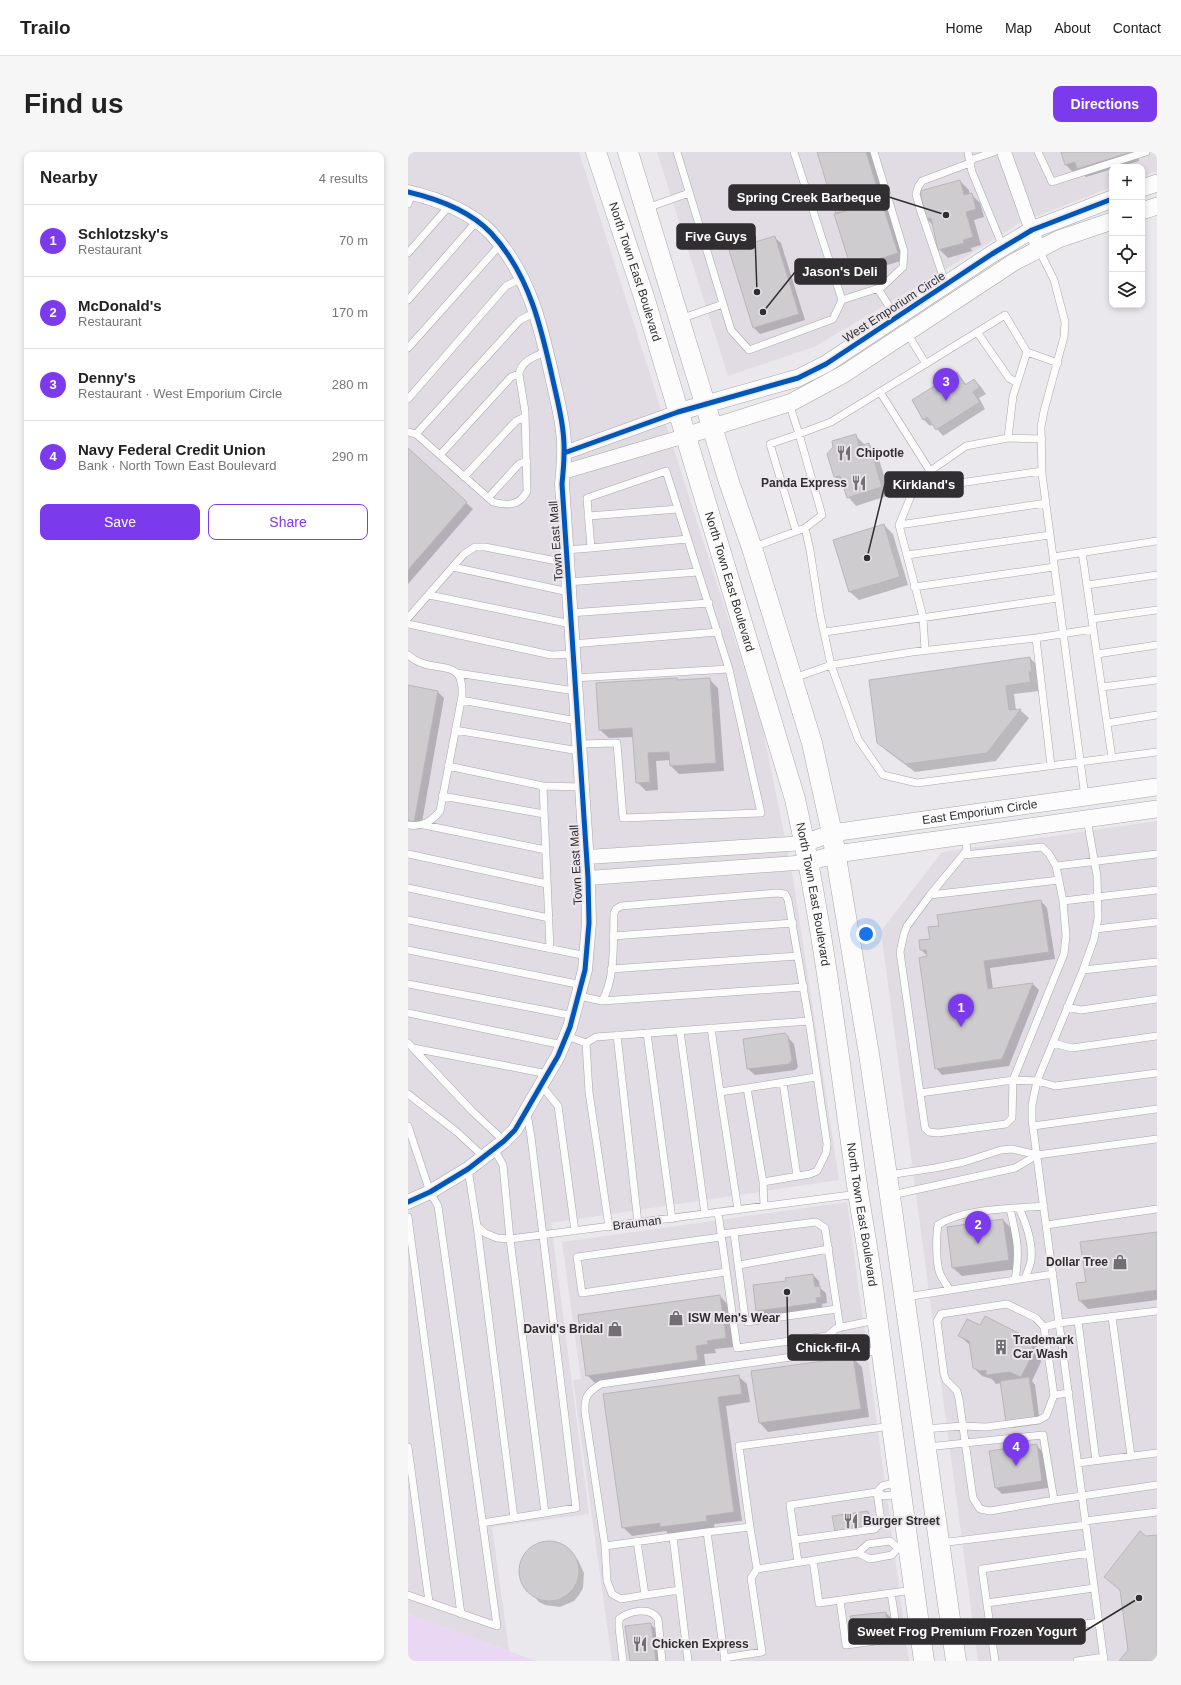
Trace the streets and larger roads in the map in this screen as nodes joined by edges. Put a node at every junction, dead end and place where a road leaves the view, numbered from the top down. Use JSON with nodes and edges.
{"nodes":[{"id":1,"x":596,"y":152,"type":"edge"},
{"id":2,"x":628,"y":152,"type":"edge"},
{"id":3,"x":1004,"y":152,"type":"edge"},
{"id":4,"x":1157,"y":183,"type":"edge"},
{"id":5,"x":1145,"y":187,"type":"edge"},
{"id":6,"x":409,"y":196,"type":"edge"},
{"id":7,"x":1109,"y":200,"type":"edge"},
{"id":8,"x":1157,"y":206,"type":"edge"},
{"id":9,"x":1145,"y":210,"type":"edge"},
{"id":10,"x":1109,"y":222,"type":"edge"},
{"id":11,"x":1032,"y":230,"type":"junction"},
{"id":12,"x":1039,"y":250,"type":"junction"},
{"id":13,"x":897,"y":317,"type":"junction"},
{"id":14,"x":907,"y":333,"type":"junction"},
{"id":15,"x":706,"y":404,"type":"junction"},
{"id":16,"x":678,"y":412,"type":"junction"},
{"id":17,"x":712,"y":427,"type":"junction"},
{"id":18,"x":685,"y":436,"type":"junction"},
{"id":19,"x":564,"y":453,"type":"junction"},
{"id":20,"x":563,"y":472,"type":"junction"},
{"id":21,"x":1157,"y":787,"type":"edge"},
{"id":22,"x":1085,"y":797,"type":"junction"},
{"id":23,"x":1157,"y":809,"type":"edge"},
{"id":24,"x":1087,"y":819,"type":"junction"},
{"id":25,"x":832,"y":833,"type":"junction"},
{"id":26,"x":805,"y":843,"type":"junction"},
{"id":27,"x":836,"y":854,"type":"junction"},
{"id":28,"x":587,"y":857,"type":"junction"},
{"id":29,"x":809,"y":862,"type":"junction"},
{"id":30,"x":588,"y":878,"type":"junction"},
{"id":31,"x":887,"y":1175,"type":"junction"},
{"id":32,"x":858,"y":1194,"type":"junction"},
{"id":33,"x":890,"y":1196,"type":"junction"},
{"id":34,"x":408,"y":1202,"type":"edge"},
{"id":35,"x":940,"y":1543,"type":"junction"},
{"id":36,"x":903,"y":1547,"type":"junction"},
{"id":37,"x":921,"y":1661,"type":"edge"},
{"id":38,"x":956,"y":1661,"type":"edge"}],
"edges":[{"from":1,"to":16,"type":"main road","name":"North Town East Boulevard"},
{"from":2,"to":15,"type":"main road"},
{"from":3,"to":11,"type":"street"},
{"from":4,"to":5,"type":"street"},
{"from":6,"to":19,"type":"street","name":"Town East Mall"},
{"from":7,"to":11,"type":"street","name":"West Emporium Circle"},
{"from":8,"to":9,"type":"street"},
{"from":10,"to":12,"type":"street"},
{"from":11,"to":12,"type":"street"},
{"from":11,"to":13,"type":"street","name":"West Emporium Circle"},
{"from":12,"to":14,"type":"street"},
{"from":13,"to":14,"type":"street"},
{"from":13,"to":15,"type":"street","name":"West Emporium Circle"},
{"from":14,"to":17,"type":"street"},
{"from":15,"to":16,"type":"street","name":"West Emporium Circle"},
{"from":15,"to":17,"type":"main road"},
{"from":16,"to":18,"type":"main road","name":"North Town East Boulevard"},
{"from":16,"to":19,"type":"street"},
{"from":17,"to":18,"type":"street"},
{"from":17,"to":25,"type":"main road"},
{"from":18,"to":20,"type":"street"},
{"from":18,"to":26,"type":"main road","name":"North Town East Boulevard"},
{"from":19,"to":20,"type":"street","name":"Town East Mall"},
{"from":20,"to":28,"type":"street","name":"Town East Mall"},
{"from":21,"to":22,"type":"street","name":"East Emporium Circle"},
{"from":22,"to":24,"type":"street"},
{"from":22,"to":25,"type":"street","name":"East Emporium Circle"},
{"from":23,"to":24,"type":"street","name":"East Emporium Circle"},
{"from":24,"to":27,"type":"street","name":"East Emporium Circle"},
{"from":25,"to":26,"type":"street","name":"East Emporium Circle"},
{"from":25,"to":27,"type":"main road"},
{"from":26,"to":28,"type":"street","name":"Town East Mall"},
{"from":26,"to":29,"type":"main road","name":"North Town East Boulevard"},
{"from":27,"to":29,"type":"street","name":"East Emporium Circle"},
{"from":27,"to":31,"type":"main road"},
{"from":28,"to":30,"type":"street","name":"Town East Mall"},
{"from":29,"to":30,"type":"street","name":"Town East Mall"},
{"from":29,"to":32,"type":"main road","name":"North Town East Boulevard"},
{"from":30,"to":34,"type":"street","name":"Town East Mall"},
{"from":31,"to":32,"type":"main road"},
{"from":31,"to":33,"type":"main road"},
{"from":32,"to":33,"type":"main road"},
{"from":32,"to":36,"type":"main road","name":"North Town East Boulevard"},
{"from":33,"to":35,"type":"main road"},
{"from":35,"to":36,"type":"main road"},
{"from":35,"to":38,"type":"main road"},
{"from":36,"to":37,"type":"main road","name":"North Town East Boulevard"}]}
